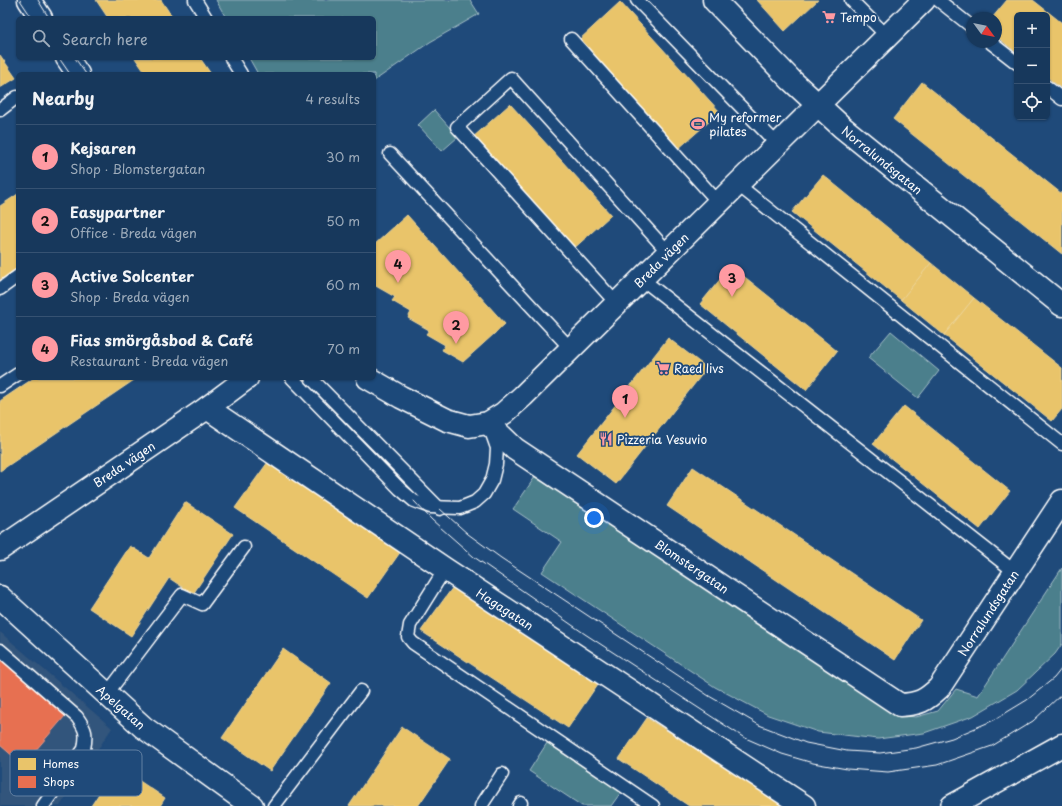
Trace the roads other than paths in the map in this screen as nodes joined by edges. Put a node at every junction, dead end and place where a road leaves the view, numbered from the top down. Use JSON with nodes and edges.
{"nodes":[{"id":1,"x":29,"y":0,"type":"edge"},
{"id":2,"x":195,"y":0,"type":"edge"},
{"id":3,"x":637,"y":0,"type":"edge"},
{"id":4,"x":714,"y":0,"type":"edge"},
{"id":5,"x":852,"y":0,"type":"edge"},
{"id":6,"x":924,"y":0,"type":"edge"},
{"id":7,"x":938,"y":0,"type":"edge"},
{"id":8,"x":40,"y":16,"type":"edge"},
{"id":9,"x":205,"y":16,"type":"edge"},
{"id":10,"x":966,"y":22,"type":"edge"},
{"id":11,"x":887,"y":36,"type":"junction"},
{"id":12,"x":571,"y":39,"type":"dead end"},
{"id":13,"x":998,"y":48,"type":"edge"},
{"id":14,"x":68,"y":60,"type":"edge"},
{"id":15,"x":232,"y":60,"type":"edge"},
{"id":16,"x":1014,"y":61,"type":"edge"},
{"id":17,"x":77,"y":72,"type":"edge"},
{"id":18,"x":240,"y":72,"type":"edge"},
{"id":19,"x":1050,"y":89,"type":"edge"},
{"id":20,"x":16,"y":98,"type":"edge"},
{"id":21,"x":1062,"y":99,"type":"edge"},
{"id":22,"x":817,"y":105,"type":"junction"},
{"id":23,"x":0,"y":110,"type":"edge"},
{"id":24,"x":778,"y":145,"type":"junction"},
{"id":25,"x":390,"y":154,"type":"dead end"},
{"id":26,"x":737,"y":184,"type":"junction"},
{"id":27,"x":719,"y":203,"type":"junction"},
{"id":28,"x":668,"y":252,"type":"junction"},
{"id":29,"x":16,"y":277,"type":"edge"},
{"id":30,"x":642,"y":279,"type":"junction"},
{"id":31,"x":0,"y":289,"type":"edge"},
{"id":32,"x":617,"y":304,"type":"junction"},
{"id":33,"x":1062,"y":305,"type":"edge"},
{"id":34,"x":571,"y":349,"type":"junction"},
{"id":35,"x":16,"y":375,"type":"edge"},
{"id":36,"x":243,"y":380,"type":"edge"},
{"id":37,"x":294,"y":380,"type":"edge"},
{"id":38,"x":312,"y":380,"type":"edge"},
{"id":39,"x":371,"y":380,"type":"edge"},
{"id":40,"x":0,"y":386,"type":"edge"},
{"id":41,"x":208,"y":408,"type":"junction"},
{"id":42,"x":488,"y":423,"type":"junction"},
{"id":43,"x":1062,"y":444,"type":"edge"},
{"id":44,"x":1062,"y":501,"type":"edge"},
{"id":45,"x":440,"y":509,"type":"junction"},
{"id":46,"x":244,"y":547,"type":"dead end"},
{"id":47,"x":0,"y":549,"type":"edge"},
{"id":48,"x":445,"y":569,"type":"junction"},
{"id":49,"x":1015,"y":572,"type":"junction"},
{"id":50,"x":0,"y":597,"type":"edge"},
{"id":51,"x":0,"y":650,"type":"edge"},
{"id":52,"x":361,"y":691,"type":"dead end"},
{"id":53,"x":106,"y":695,"type":"junction"},
{"id":54,"x":900,"y":705,"type":"joint"},
{"id":55,"x":1062,"y":745,"type":"edge"},
{"id":56,"x":83,"y":750,"type":"edge"},
{"id":57,"x":502,"y":774,"type":"dead end"},
{"id":58,"x":51,"y":796,"type":"edge"},
{"id":59,"x":44,"y":806,"type":"edge"},
{"id":60,"x":252,"y":806,"type":"edge"},
{"id":61,"x":274,"y":806,"type":"edge"},
{"id":62,"x":481,"y":806,"type":"edge"},
{"id":63,"x":652,"y":806,"type":"edge"},
{"id":64,"x":804,"y":806,"type":"edge"},
{"id":65,"x":952,"y":806,"type":"edge"}],
"edges":[{"from":1,"to":8,"type":"street"},
{"from":2,"to":9,"type":"lane"},
{"from":3,"to":24,"type":"lane"},
{"from":4,"to":22,"type":"street","name":"Norralundsgatan"},
{"from":5,"to":11,"type":"lane"},
{"from":6,"to":11,"type":"street","name":"Breda vägen"},
{"from":7,"to":10,"type":"lane"},
{"from":11,"to":22,"type":"street","name":"Breda vägen"},
{"from":12,"to":27,"type":"lane"},
{"from":13,"to":16,"type":"lane"},
{"from":14,"to":17,"type":"street"},
{"from":15,"to":18,"type":"lane"},
{"from":19,"to":21,"type":"lane"},
{"from":20,"to":23,"type":"lane"},
{"from":22,"to":24,"type":"street","name":"Breda vägen"},
{"from":22,"to":33,"type":"street","name":"Norralundsgatan"},
{"from":24,"to":26,"type":"street","name":"Breda vägen"},
{"from":25,"to":34,"type":"lane"},
{"from":26,"to":27,"type":"street","name":"Breda vägen"},
{"from":26,"to":43,"type":"lane"},
{"from":27,"to":28,"type":"street","name":"Breda vägen"},
{"from":28,"to":30,"type":"street","name":"Breda vägen"},
{"from":28,"to":32,"type":"lane"},
{"from":29,"to":31,"type":"lane"},
{"from":30,"to":32,"type":"street","name":"Breda vägen"},
{"from":30,"to":49,"type":"lane"},
{"from":32,"to":34,"type":"street","name":"Breda vägen"},
{"from":34,"to":42,"type":"street","name":"Breda vägen"},
{"from":35,"to":40,"type":"lane"},
{"from":36,"to":41,"type":"street","name":"Breda vägen"},
{"from":37,"to":45,"type":"lane"},
{"from":38,"to":45,"type":"lane"},
{"from":39,"to":42,"type":"street","name":"Breda vägen"},
{"from":41,"to":47,"type":"street","name":"Breda vägen"},
{"from":41,"to":48,"type":"street","name":"Hagagatan"},
{"from":42,"to":45,"type":"lane"},
{"from":42,"to":54,"type":"street","name":"Blomstergatan"},
{"from":44,"to":49,"type":"street","name":"Norralundsgatan"},
{"from":46,"to":53,"type":"lane"},
{"from":48,"to":63,"type":"lane"},
{"from":48,"to":64,"type":"street","name":"Hagagatan"},
{"from":49,"to":54,"type":"street","name":"Norralundsgatan"},
{"from":50,"to":53,"type":"street","name":"Apelgatan"},
{"from":51,"to":56,"type":"lane"},
{"from":52,"to":61,"type":"lane"},
{"from":53,"to":60,"type":"street","name":"Apelgatan"},
{"from":55,"to":65,"type":"street"},
{"from":57,"to":62,"type":"lane"},
{"from":58,"to":59,"type":"lane"}]}
